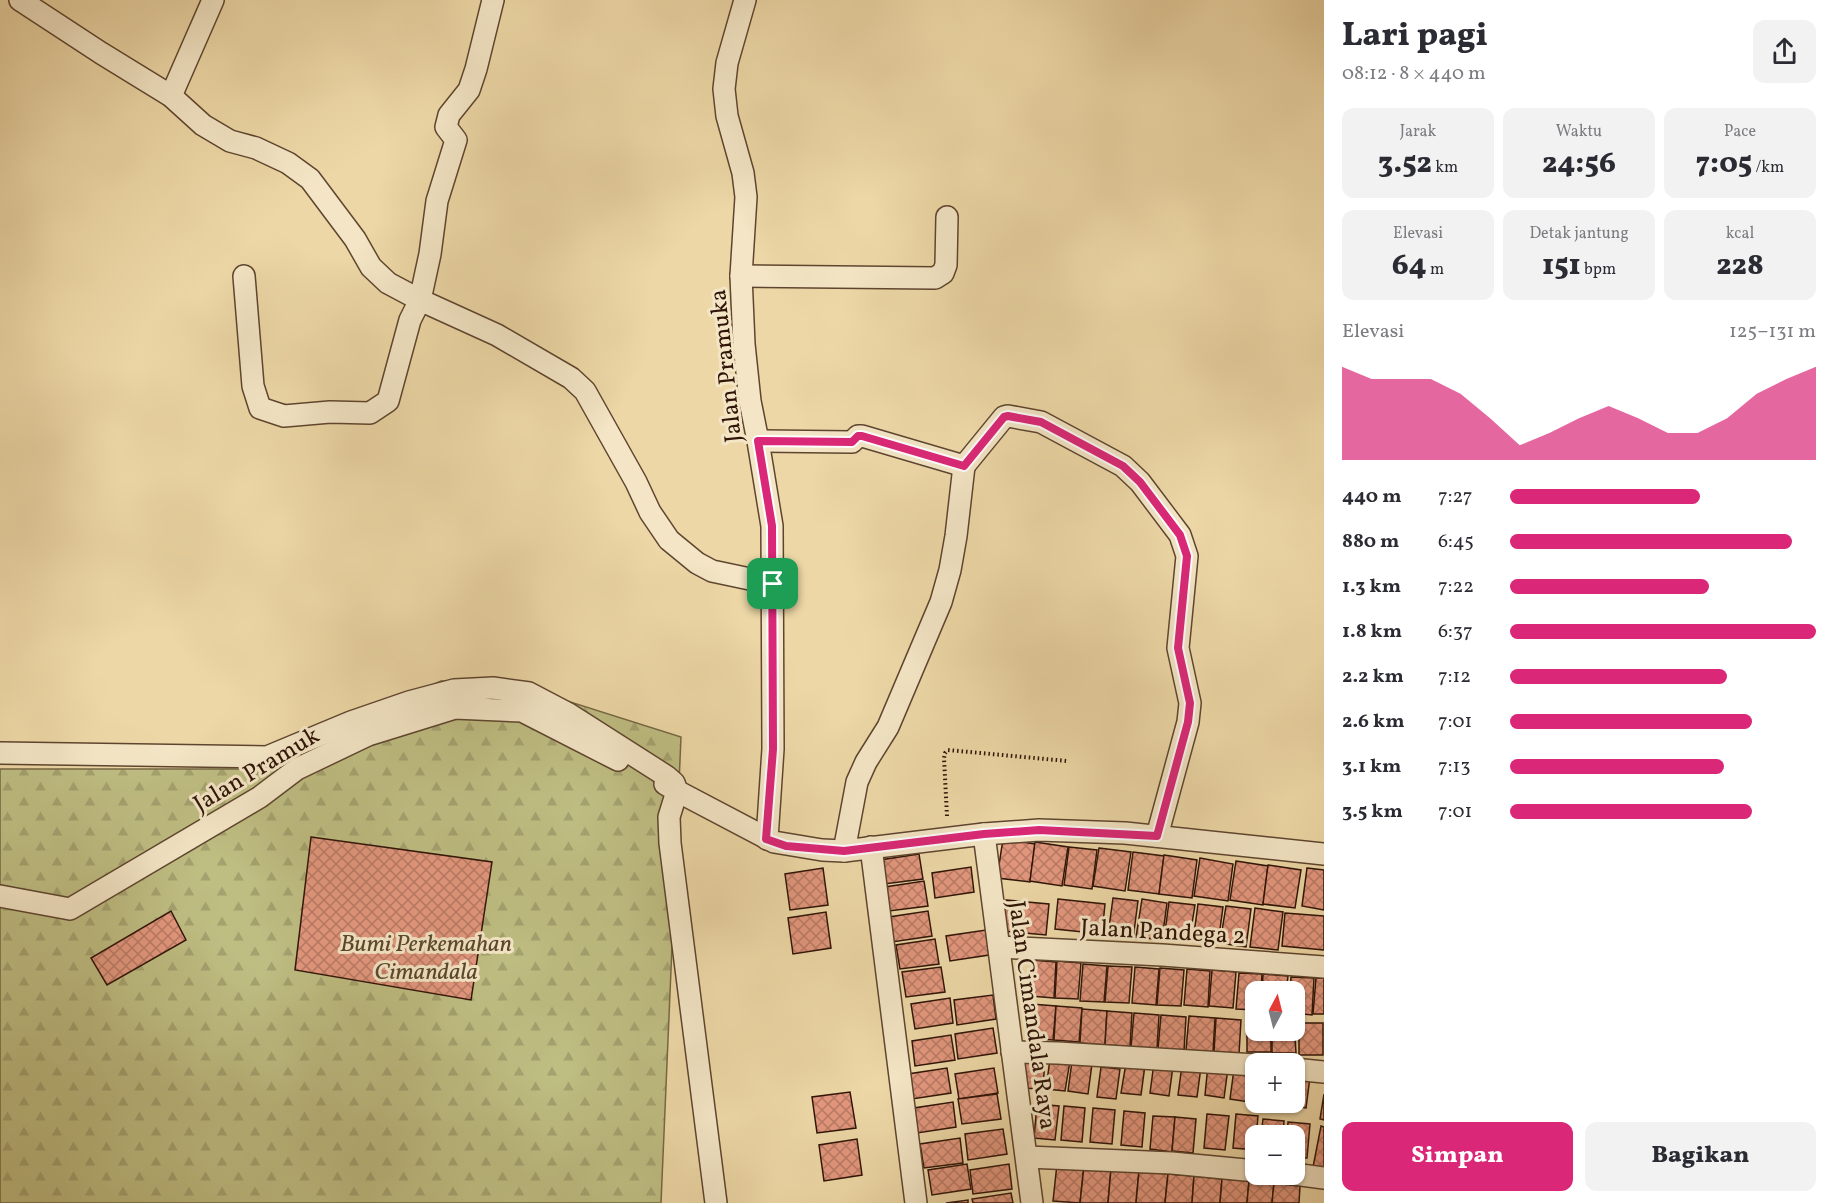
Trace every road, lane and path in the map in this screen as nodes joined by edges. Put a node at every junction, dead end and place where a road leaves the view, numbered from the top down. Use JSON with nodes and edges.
{"nodes":[{"id":1,"x":20,"y":0,"type":"edge"},
{"id":2,"x":213,"y":0,"type":"edge"},
{"id":3,"x":493,"y":0,"type":"edge"},
{"id":4,"x":740,"y":2,"type":"edge"},
{"id":5,"x":171,"y":96,"type":"junction"},
{"id":6,"x":947,"y":217,"type":"dead end"},
{"id":7,"x":244,"y":276,"type":"dead end"},
{"id":8,"x":741,"y":276,"type":"junction"},
{"id":9,"x":420,"y":300,"type":"junction"},
{"id":10,"x":758,"y":441,"type":"junction"},
{"id":11,"x":964,"y":466,"type":"junction"},
{"id":12,"x":773,"y":584,"type":"junction"},
{"id":13,"x":0,"y":753,"type":"edge"},
{"id":14,"x":1067,"y":761,"type":"dead end"},
{"id":15,"x":677,"y":791,"type":"junction"},
{"id":16,"x":984,"y":834,"type":"junction"},
{"id":17,"x":1157,"y":836,"type":"junction"},
{"id":18,"x":948,"y":838,"type":"junction"},
{"id":19,"x":766,"y":839,"type":"junction"},
{"id":20,"x":871,"y":847,"type":"junction"},
{"id":21,"x":844,"y":851,"type":"junction"},
{"id":22,"x":1324,"y":854,"type":"edge"},
{"id":23,"x":0,"y":896,"type":"edge"},
{"id":24,"x":999,"y":947,"type":"junction"},
{"id":25,"x":1324,"y":967,"type":"edge"},
{"id":26,"x":1012,"y":1052,"type":"junction"},
{"id":27,"x":1245,"y":1064,"type":"edge"},
{"id":28,"x":1305,"y":1070,"type":"edge"},
{"id":29,"x":1324,"y":1072,"type":"edge"},
{"id":30,"x":1027,"y":1157,"type":"junction"},
{"id":31,"x":1245,"y":1170,"type":"edge"},
{"id":32,"x":1305,"y":1175,"type":"edge"},
{"id":33,"x":1324,"y":1178,"type":"edge"},
{"id":34,"x":716,"y":1203,"type":"edge"},
{"id":35,"x":916,"y":1203,"type":"edge"},
{"id":36,"x":1032,"y":1203,"type":"edge"}],
"edges":[{"from":1,"to":5,"type":"street"},
{"from":2,"to":5,"type":"street"},
{"from":3,"to":9,"type":"street"},
{"from":4,"to":8,"type":"street","name":"Jalan Pramuka"},
{"from":5,"to":9,"type":"street"},
{"from":6,"to":8,"type":"street"},
{"from":7,"to":9,"type":"street"},
{"from":8,"to":10,"type":"street","name":"Jalan Pramuka"},
{"from":9,"to":12,"type":"street"},
{"from":10,"to":11,"type":"street"},
{"from":10,"to":12,"type":"street","name":"Jalan Pramuka"},
{"from":11,"to":17,"type":"street"},
{"from":11,"to":21,"type":"street"},
{"from":12,"to":19,"type":"street","name":"Jalan Pramuka"},
{"from":13,"to":15,"type":"street"},
{"from":14,"to":18,"type":"path"},
{"from":15,"to":19,"type":"street","name":"Jalan Pramuk"},
{"from":15,"to":23,"type":"street","name":"Jalan Pramuk"},
{"from":15,"to":34,"type":"street"},
{"from":16,"to":17,"type":"street","name":"Jalan Pramuk"},
{"from":16,"to":18,"type":"street","name":"Jalan Pramuk"},
{"from":16,"to":24,"type":"street","name":"Jalan Cimandala Raya"},
{"from":17,"to":22,"type":"street","name":"Jalan Pramuk"},
{"from":18,"to":20,"type":"street","name":"Jalan Pramuk"},
{"from":19,"to":21,"type":"street","name":"Jalan Pramuk"},
{"from":20,"to":21,"type":"street","name":"Jalan Pramuk"},
{"from":20,"to":35,"type":"street"},
{"from":24,"to":25,"type":"street","name":"Jalan Pandega 2"},
{"from":24,"to":26,"type":"street","name":"Jalan Cimandala Raya"},
{"from":26,"to":27,"type":"street"},
{"from":26,"to":30,"type":"street","name":"Jalan Cimandala Raya"},
{"from":28,"to":29,"type":"street"},
{"from":30,"to":31,"type":"street"},
{"from":30,"to":36,"type":"street","name":"Jalan Cimandala Raya"},
{"from":32,"to":33,"type":"street"}]}
